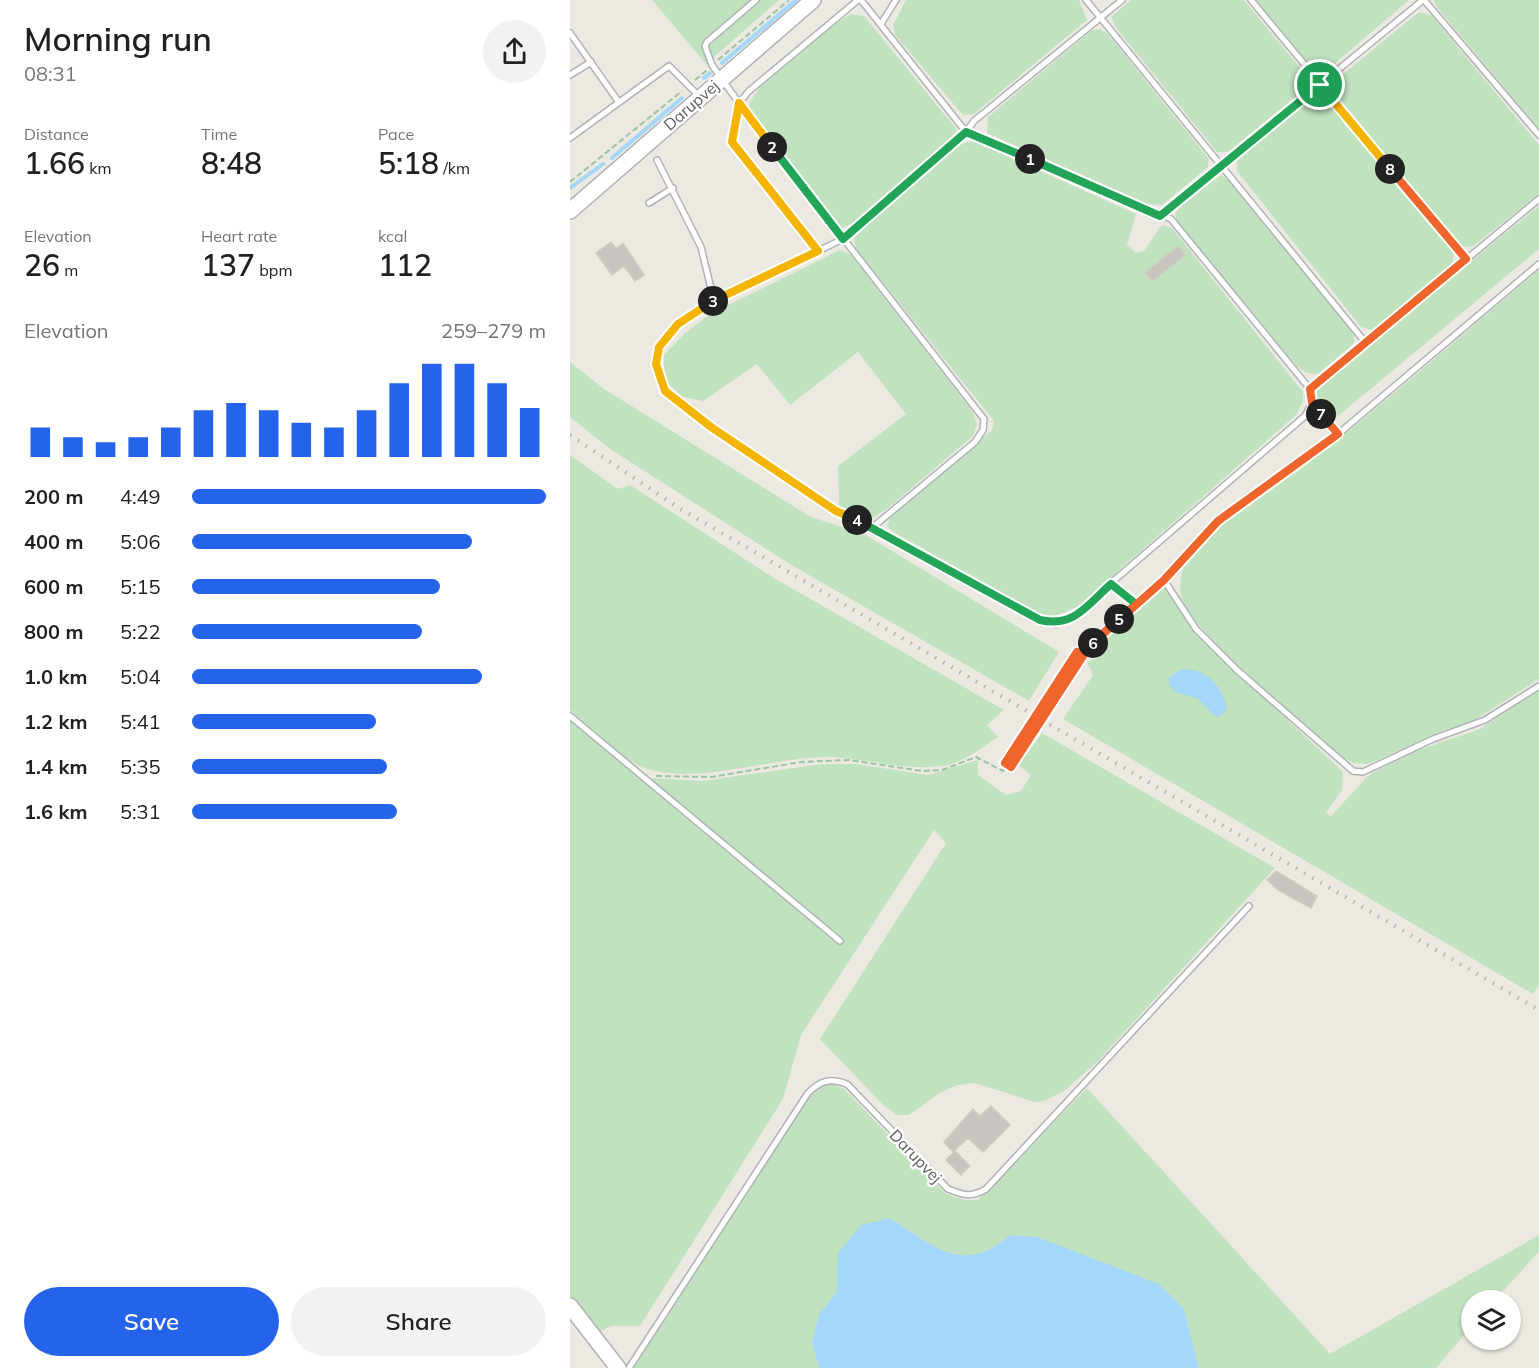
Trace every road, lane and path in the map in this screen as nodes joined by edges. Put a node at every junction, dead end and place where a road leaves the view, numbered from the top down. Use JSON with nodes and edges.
{"nodes":[{"id":1,"x":756,"y":0,"type":"edge"},
{"id":2,"x":789,"y":0,"type":"edge"},
{"id":3,"x":813,"y":0,"type":"edge"},
{"id":4,"x":860,"y":0,"type":"edge"},
{"id":5,"x":897,"y":0,"type":"edge"},
{"id":6,"x":1086,"y":0,"type":"edge"},
{"id":7,"x":1122,"y":0,"type":"edge"},
{"id":8,"x":1251,"y":0,"type":"edge"},
{"id":9,"x":1423,"y":0,"type":"edge"},
{"id":10,"x":1101,"y":18,"type":"junction"},
{"id":11,"x":881,"y":24,"type":"junction"},
{"id":12,"x":570,"y":33,"type":"edge"},
{"id":13,"x":591,"y":62,"type":"junction"},
{"id":14,"x":712,"y":65,"type":"junction"},
{"id":15,"x":570,"y":75,"type":"edge"},
{"id":16,"x":721,"y":79,"type":"junction"},
{"id":17,"x":1320,"y":85,"type":"junction"},
{"id":18,"x":688,"y":86,"type":"junction"},
{"id":19,"x":700,"y":97,"type":"junction"},
{"id":20,"x":618,"y":101,"type":"junction"},
{"id":21,"x":739,"y":103,"type":"junction"},
{"id":22,"x":966,"y":132,"type":"junction"},
{"id":23,"x":1539,"y":135,"type":"edge"},
{"id":24,"x":570,"y":138,"type":"edge"},
{"id":25,"x":657,"y":160,"type":"dead end"},
{"id":26,"x":1222,"y":166,"type":"junction"},
{"id":27,"x":570,"y":182,"type":"edge"},
{"id":28,"x":673,"y":188,"type":"junction"},
{"id":29,"x":1539,"y":199,"type":"edge"},
{"id":30,"x":649,"y":203,"type":"dead end"},
{"id":31,"x":570,"y":211,"type":"edge"},
{"id":32,"x":1160,"y":216,"type":"junction"},
{"id":33,"x":843,"y":239,"type":"junction"},
{"id":34,"x":818,"y":251,"type":"junction"},
{"id":35,"x":1466,"y":259,"type":"junction"},
{"id":36,"x":1539,"y":264,"type":"edge"},
{"id":37,"x":714,"y":301,"type":"junction"},
{"id":38,"x":1365,"y":342,"type":"junction"},
{"id":39,"x":1310,"y":389,"type":"junction"},
{"id":40,"x":1312,"y":403,"type":"junction"},
{"id":41,"x":1338,"y":434,"type":"junction"},
{"id":42,"x":873,"y":527,"type":"junction"},
{"id":43,"x":1164,"y":580,"type":"junction"},
{"id":44,"x":1111,"y":584,"type":"junction"},
{"id":45,"x":1136,"y":604,"type":"junction"},
{"id":46,"x":1080,"y":654,"type":"junction"},
{"id":47,"x":1539,"y":686,"type":"edge"},
{"id":48,"x":570,"y":716,"type":"edge"},
{"id":49,"x":1008,"y":765,"type":"junction"},
{"id":50,"x":641,"y":775,"type":"junction"},
{"id":51,"x":1249,"y":906,"type":"dead end"},
{"id":52,"x":840,"y":941,"type":"dead end"},
{"id":53,"x":570,"y":1306,"type":"edge"},
{"id":54,"x":618,"y":1368,"type":"edge"},
{"id":55,"x":629,"y":1368,"type":"edge"}],
"edges":[{"from":1,"to":14,"type":"lane"},
{"from":2,"to":14,"type":"path"},
{"from":3,"to":16,"type":"street","name":"Darupvej"},
{"from":4,"to":11,"type":"lane"},
{"from":4,"to":21,"type":"lane"},
{"from":5,"to":11,"type":"lane"},
{"from":6,"to":10,"type":"lane"},
{"from":7,"to":10,"type":"lane"},
{"from":8,"to":17,"type":"lane"},
{"from":9,"to":17,"type":"lane"},
{"from":9,"to":23,"type":"lane"},
{"from":10,"to":22,"type":"lane"},
{"from":10,"to":26,"type":"lane"},
{"from":11,"to":22,"type":"lane"},
{"from":12,"to":13,"type":"lane"},
{"from":13,"to":15,"type":"lane"},
{"from":13,"to":20,"type":"lane"},
{"from":14,"to":16,"type":"lane"},
{"from":14,"to":18,"type":"path"},
{"from":16,"to":19,"type":"street","name":"Darupvej"},
{"from":16,"to":21,"type":"lane"},
{"from":17,"to":26,"type":"lane"},
{"from":17,"to":35,"type":"lane"},
{"from":18,"to":19,"type":"lane"},
{"from":18,"to":20,"type":"lane"},
{"from":18,"to":27,"type":"path"},
{"from":19,"to":31,"type":"street","name":"Darupvej"},
{"from":20,"to":24,"type":"lane"},
{"from":21,"to":33,"type":"lane"},
{"from":21,"to":34,"type":"lane"},
{"from":22,"to":32,"type":"lane"},
{"from":22,"to":33,"type":"lane"},
{"from":25,"to":28,"type":"lane"},
{"from":26,"to":32,"type":"lane"},
{"from":26,"to":38,"type":"lane"},
{"from":28,"to":30,"type":"lane"},
{"from":28,"to":37,"type":"lane"},
{"from":29,"to":35,"type":"lane"},
{"from":32,"to":39,"type":"lane"},
{"from":33,"to":34,"type":"lane"},
{"from":33,"to":42,"type":"lane"},
{"from":34,"to":37,"type":"lane"},
{"from":35,"to":38,"type":"lane"},
{"from":36,"to":41,"type":"lane"},
{"from":37,"to":42,"type":"lane"},
{"from":38,"to":39,"type":"lane"},
{"from":39,"to":40,"type":"lane"},
{"from":40,"to":41,"type":"lane"},
{"from":40,"to":44,"type":"lane"},
{"from":41,"to":43,"type":"lane"},
{"from":42,"to":44,"type":"lane"},
{"from":43,"to":45,"type":"path"},
{"from":43,"to":47,"type":"lane"},
{"from":44,"to":45,"type":"path"},
{"from":45,"to":46,"type":"path"},
{"from":46,"to":49,"type":"path","bridge":true},
{"from":46,"to":49,"type":"path","bridge":true},
{"from":48,"to":50,"type":"lane"},
{"from":49,"to":50,"type":"path"},
{"from":50,"to":52,"type":"lane"},
{"from":51,"to":55,"type":"lane","name":"Darupvej"},
{"from":53,"to":54,"type":"street"}]}
